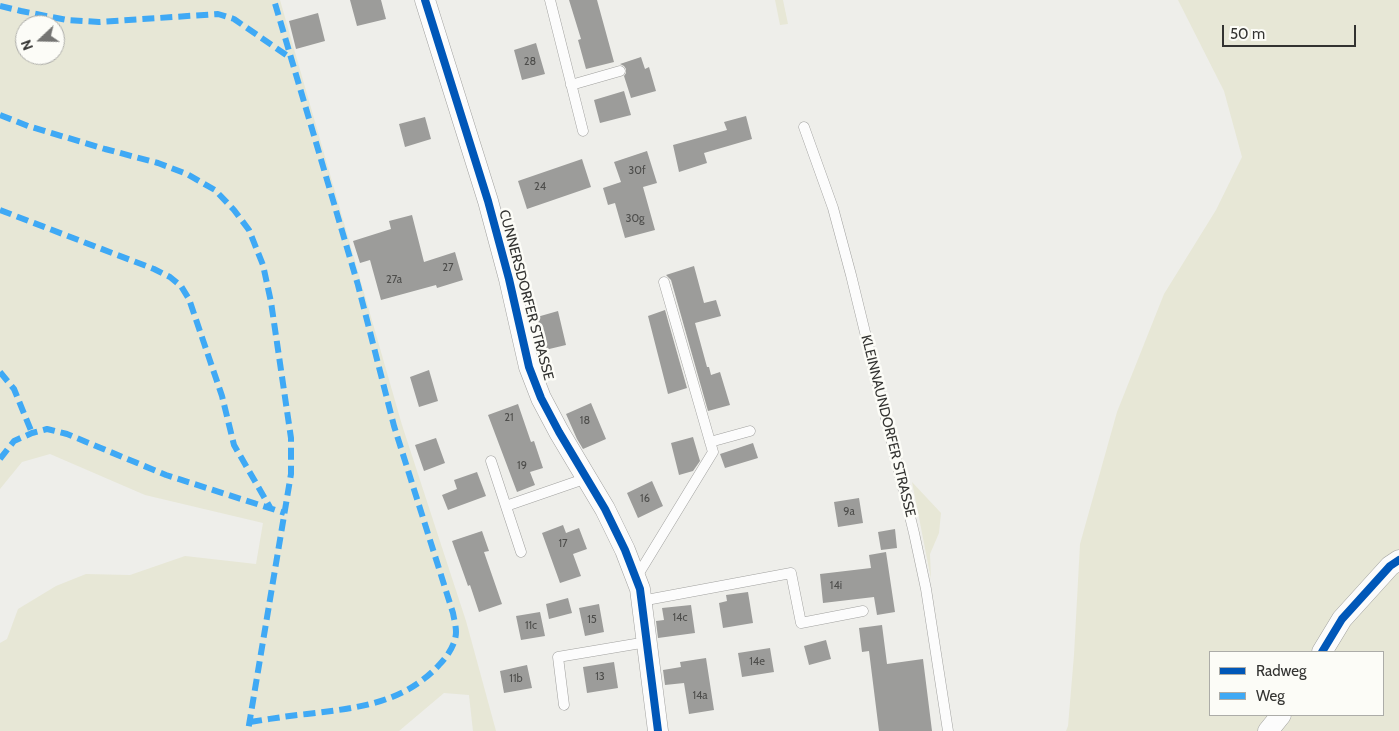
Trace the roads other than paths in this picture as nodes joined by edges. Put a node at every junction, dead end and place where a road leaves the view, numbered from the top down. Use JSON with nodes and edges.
{"nodes":[{"id":1,"x":425,"y":0,"type":"edge"},
{"id":2,"x":550,"y":0,"type":"edge"},
{"id":3,"x":620,"y":71,"type":"dead end"},
{"id":4,"x":571,"y":85,"type":"junction"},
{"id":5,"x":804,"y":126,"type":"dead end"},
{"id":6,"x":583,"y":131,"type":"dead end"},
{"id":7,"x":664,"y":282,"type":"dead end"},
{"id":8,"x":750,"y":431,"type":"dead end"},
{"id":9,"x":710,"y":442,"type":"junction"},
{"id":10,"x":491,"y":461,"type":"dead end"},
{"id":11,"x":587,"y":478,"type":"junction"},
{"id":12,"x":506,"y":506,"type":"junction"},
{"id":13,"x":521,"y":552,"type":"dead end"},
{"id":14,"x":1399,"y":560,"type":"edge"},
{"id":15,"x":636,"y":579,"type":"junction"},
{"id":16,"x":641,"y":601,"type":"junction"},
{"id":17,"x":863,"y":611,"type":"dead end"},
{"id":18,"x":646,"y":642,"type":"junction"},
{"id":19,"x":1323,"y":651,"type":"edge"},
{"id":20,"x":564,"y":705,"type":"dead end"},
{"id":21,"x":1280,"y":716,"type":"edge"},
{"id":22,"x":658,"y":731,"type":"edge"},
{"id":23,"x":948,"y":731,"type":"edge"},
{"id":24,"x":1268,"y":731,"type":"edge"}],
"edges":[{"from":1,"to":11,"type":"street","name":"CUNNERSDORFER STRASSE"},
{"from":2,"to":4,"type":"lane"},
{"from":3,"to":4,"type":"lane"},
{"from":4,"to":6,"type":"lane"},
{"from":5,"to":23,"type":"lane","name":"KLEINNAUNDORFER STRASSE"},
{"from":7,"to":9,"type":"lane"},
{"from":8,"to":9,"type":"lane"},
{"from":9,"to":15,"type":"lane"},
{"from":10,"to":12,"type":"lane"},
{"from":11,"to":12,"type":"lane"},
{"from":11,"to":15,"type":"street","name":"CUNNERSDORFER STRASSE"},
{"from":12,"to":13,"type":"lane"},
{"from":14,"to":19,"type":"street"},
{"from":15,"to":16,"type":"street","name":"CUNNERSDORFER STRASSE"},
{"from":16,"to":17,"type":"lane"},
{"from":16,"to":18,"type":"street","name":"CUNNERSDORFER STRASSE"},
{"from":18,"to":20,"type":"lane"},
{"from":18,"to":22,"type":"street","name":"CUNNERSDORFER STRASSE"},
{"from":21,"to":24,"type":"street"}]}
